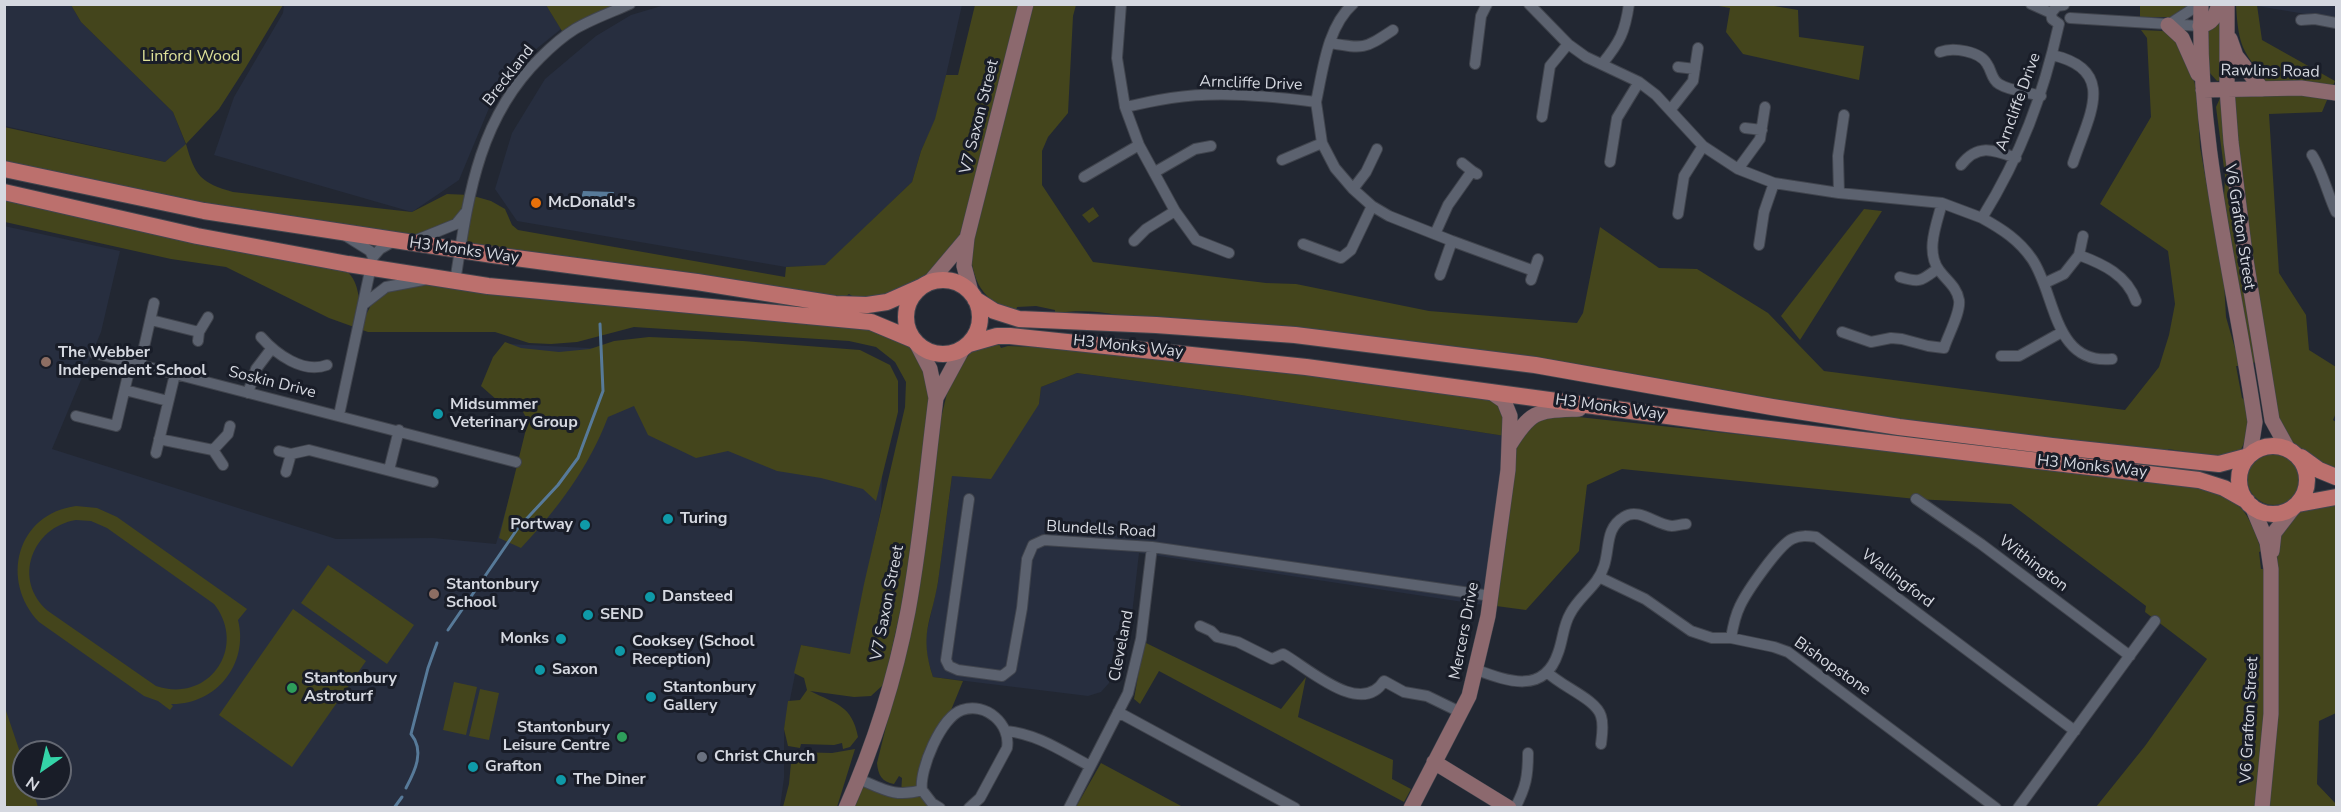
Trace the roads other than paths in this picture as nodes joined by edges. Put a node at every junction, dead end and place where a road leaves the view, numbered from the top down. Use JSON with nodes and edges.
{"nodes":[{"id":1,"x":630,"y":4,"type":"edge"},
{"id":2,"x":1026,"y":4,"type":"edge"},
{"id":3,"x":1121,"y":4,"type":"edge"},
{"id":4,"x":1487,"y":4,"type":"edge"},
{"id":5,"x":1629,"y":4,"type":"edge"},
{"id":6,"x":2031,"y":4,"type":"edge"},
{"id":7,"x":2200,"y":4,"type":"edge"},
{"id":8,"x":2219,"y":4,"type":"edge"},
{"id":9,"x":2227,"y":4,"type":"edge"},
{"id":10,"x":2065,"y":5,"type":"edge"},
{"id":11,"x":1347,"y":6,"type":"edge"},
{"id":12,"x":1534,"y":6,"type":"edge"},
{"id":13,"x":2051,"y":13,"type":"junction"},
{"id":14,"x":2070,"y":18,"type":"junction"},
{"id":15,"x":2301,"y":20,"type":"dead end"},
{"id":16,"x":2337,"y":23,"type":"edge"},
{"id":17,"x":2059,"y":24,"type":"junction"},
{"id":18,"x":2168,"y":25,"type":"junction"},
{"id":19,"x":2200,"y":26,"type":"junction"},
{"id":20,"x":1393,"y":30,"type":"dead end"},
{"id":21,"x":2226,"y":31,"type":"junction"},
{"id":22,"x":1330,"y":44,"type":"junction"},
{"id":23,"x":1568,"y":44,"type":"junction"},
{"id":24,"x":1698,"y":48,"type":"dead end"},
{"id":25,"x":1940,"y":52,"type":"dead end"},
{"id":26,"x":2052,"y":55,"type":"junction"},
{"id":27,"x":1475,"y":63,"type":"dead end"},
{"id":28,"x":1602,"y":63,"type":"junction"},
{"id":29,"x":1678,"y":67,"type":"dead end"},
{"id":30,"x":1695,"y":69,"type":"junction"},
{"id":31,"x":1638,"y":82,"type":"junction"},
{"id":32,"x":2203,"y":87,"type":"junction"},
{"id":33,"x":2227,"y":89,"type":"junction"},
{"id":34,"x":2262,"y":89,"type":"junction"},
{"id":35,"x":2337,"y":93,"type":"edge"},
{"id":36,"x":2041,"y":96,"type":"junction"},
{"id":37,"x":1316,"y":102,"type":"junction"},
{"id":38,"x":1125,"y":107,"type":"junction"},
{"id":39,"x":1765,"y":107,"type":"dead end"},
{"id":40,"x":1671,"y":109,"type":"junction"},
{"id":41,"x":1844,"y":115,"type":"dead end"},
{"id":42,"x":1542,"y":117,"type":"dead end"},
{"id":43,"x":1745,"y":128,"type":"dead end"},
{"id":44,"x":1762,"y":130,"type":"junction"},
{"id":45,"x":1322,"y":143,"type":"junction"},
{"id":46,"x":1139,"y":145,"type":"junction"},
{"id":47,"x":1211,"y":146,"type":"dead end"},
{"id":48,"x":1703,"y":146,"type":"junction"},
{"id":49,"x":1377,"y":149,"type":"dead end"},
{"id":50,"x":2312,"y":155,"type":"dead end"},
{"id":51,"x":2016,"y":158,"type":"junction"},
{"id":52,"x":1282,"y":160,"type":"dead end"},
{"id":53,"x":1610,"y":162,"type":"dead end"},
{"id":54,"x":2073,"y":163,"type":"dead end"},
{"id":55,"x":1462,"y":164,"type":"dead end"},
{"id":56,"x":1961,"y":165,"type":"dead end"},
{"id":57,"x":4,"y":169,"type":"edge"},
{"id":58,"x":1738,"y":169,"type":"junction"},
{"id":59,"x":1155,"y":172,"type":"junction"},
{"id":60,"x":1084,"y":177,"type":"dead end"},
{"id":61,"x":1774,"y":183,"type":"junction"},
{"id":62,"x":1353,"y":189,"type":"junction"},
{"id":63,"x":4,"y":192,"type":"edge"},
{"id":64,"x":1839,"y":193,"type":"junction"},
{"id":65,"x":1942,"y":203,"type":"junction"},
{"id":66,"x":1372,"y":206,"type":"junction"},
{"id":67,"x":467,"y":211,"type":"junction"},
{"id":68,"x":1175,"y":211,"type":"junction"},
{"id":69,"x":2337,"y":212,"type":"edge"},
{"id":70,"x":1678,"y":214,"type":"dead end"},
{"id":71,"x":1982,"y":218,"type":"junction"},
{"id":72,"x":971,"y":227,"type":"junction"},
{"id":73,"x":336,"y":231,"type":"junction"},
{"id":74,"x":1435,"y":234,"type":"junction"},
{"id":75,"x":2083,"y":236,"type":"dead end"},
{"id":76,"x":401,"y":241,"type":"junction"},
{"id":77,"x":1134,"y":241,"type":"dead end"},
{"id":78,"x":1452,"y":241,"type":"junction"},
{"id":79,"x":1303,"y":244,"type":"dead end"},
{"id":80,"x":1759,"y":245,"type":"dead end"},
{"id":81,"x":460,"y":250,"type":"junction"},
{"id":82,"x":1229,"y":253,"type":"dead end"},
{"id":83,"x":2079,"y":255,"type":"junction"},
{"id":84,"x":1538,"y":259,"type":"dead end"},
{"id":85,"x":372,"y":262,"type":"junction"},
{"id":86,"x":1937,"y":269,"type":"junction"},
{"id":87,"x":1440,"y":275,"type":"dead end"},
{"id":88,"x":1900,"y":277,"type":"dead end"},
{"id":89,"x":438,"y":279,"type":"junction"},
{"id":90,"x":456,"y":282,"type":"junction"},
{"id":91,"x":2045,"y":283,"type":"junction"},
{"id":92,"x":926,"y":284,"type":"junction"},
{"id":93,"x":973,"y":296,"type":"junction"},
{"id":94,"x":2136,"y":301,"type":"dead end"},
{"id":95,"x":154,"y":303,"type":"dead end"},
{"id":96,"x":364,"y":304,"type":"junction"},
{"id":97,"x":835,"y":311,"type":"junction"},
{"id":98,"x":865,"y":313,"type":"junction"},
{"id":99,"x":208,"y":317,"type":"dead end"},
{"id":100,"x":151,"y":320,"type":"junction"},
{"id":101,"x":1842,"y":332,"type":"dead end"},
{"id":102,"x":2062,"y":332,"type":"junction"},
{"id":103,"x":261,"y":337,"type":"dead end"},
{"id":104,"x":915,"y":341,"type":"junction"},
{"id":105,"x":965,"y":347,"type":"junction"},
{"id":106,"x":272,"y":348,"type":"junction"},
{"id":107,"x":94,"y":353,"type":"dead end"},
{"id":108,"x":2001,"y":356,"type":"dead end"},
{"id":109,"x":2112,"y":359,"type":"dead end"},
{"id":110,"x":140,"y":365,"type":"junction"},
{"id":111,"x":325,"y":368,"type":"dead end"},
{"id":112,"x":175,"y":374,"type":"junction"},
{"id":113,"x":128,"y":375,"type":"dead end"},
{"id":114,"x":125,"y":390,"type":"junction"},
{"id":115,"x":1491,"y":392,"type":"junction"},
{"id":116,"x":248,"y":393,"type":"junction"},
{"id":117,"x":936,"y":398,"type":"junction"},
{"id":118,"x":168,"y":401,"type":"junction"},
{"id":119,"x":1612,"y":408,"type":"junction"},
{"id":120,"x":339,"y":415,"type":"junction"},
{"id":121,"x":76,"y":416,"type":"dead end"},
{"id":122,"x":230,"y":426,"type":"dead end"},
{"id":123,"x":399,"y":430,"type":"junction"},
{"id":124,"x":159,"y":439,"type":"junction"},
{"id":125,"x":1509,"y":447,"type":"junction"},
{"id":126,"x":213,"y":450,"type":"junction"},
{"id":127,"x":279,"y":451,"type":"dead end"},
{"id":128,"x":2293,"y":452,"type":"junction"},
{"id":129,"x":156,"y":453,"type":"dead end"},
{"id":130,"x":291,"y":454,"type":"junction"},
{"id":131,"x":2249,"y":455,"type":"junction"},
{"id":132,"x":516,"y":462,"type":"dead end"},
{"id":133,"x":223,"y":465,"type":"dead end"},
{"id":134,"x":2166,"y":467,"type":"junction"},
{"id":135,"x":389,"y":470,"type":"junction"},
{"id":136,"x":286,"y":472,"type":"dead end"},
{"id":137,"x":2337,"y":477,"type":"edge"},
{"id":138,"x":426,"y":484,"type":"dead end"},
{"id":139,"x":2337,"y":496,"type":"edge"},
{"id":140,"x":1916,"y":499,"type":"dead end"},
{"id":141,"x":969,"y":500,"type":"dead end"},
{"id":142,"x":2249,"y":503,"type":"junction"},
{"id":143,"x":2296,"y":506,"type":"junction"},
{"id":144,"x":1686,"y":524,"type":"dead end"},
{"id":145,"x":1152,"y":547,"type":"junction"},
{"id":146,"x":2270,"y":563,"type":"junction"},
{"id":147,"x":1599,"y":577,"type":"junction"},
{"id":148,"x":1491,"y":596,"type":"junction"},
{"id":149,"x":2155,"y":621,"type":"dead end"},
{"id":150,"x":1200,"y":626,"type":"dead end"},
{"id":151,"x":1731,"y":638,"type":"junction"},
{"id":152,"x":2130,"y":656,"type":"junction"},
{"id":153,"x":1477,"y":670,"type":"junction"},
{"id":154,"x":1547,"y":672,"type":"junction"},
{"id":155,"x":1118,"y":712,"type":"junction"},
{"id":156,"x":1462,"y":713,"type":"junction"},
{"id":157,"x":1006,"y":731,"type":"junction"},
{"id":158,"x":2074,"y":731,"type":"junction"},
{"id":159,"x":1601,"y":744,"type":"dead end"},
{"id":160,"x":1528,"y":753,"type":"dead end"},
{"id":161,"x":1434,"y":762,"type":"junction"},
{"id":162,"x":1090,"y":766,"type":"junction"},
{"id":163,"x":859,"y":779,"type":"junction"},
{"id":164,"x":922,"y":790,"type":"junction"},
{"id":165,"x":846,"y":807,"type":"edge"},
{"id":166,"x":940,"y":807,"type":"edge"},
{"id":167,"x":969,"y":807,"type":"edge"},
{"id":168,"x":1069,"y":807,"type":"edge"},
{"id":169,"x":1295,"y":807,"type":"edge"},
{"id":170,"x":1411,"y":807,"type":"edge"},
{"id":171,"x":1509,"y":807,"type":"edge"},
{"id":172,"x":1515,"y":807,"type":"edge"},
{"id":173,"x":1996,"y":807,"type":"edge"},
{"id":174,"x":2018,"y":807,"type":"edge"},
{"id":175,"x":2262,"y":807,"type":"edge"}],
"edges":[{"from":1,"to":67,"type":"street","name":"Breckland"},
{"from":2,"to":72,"type":"street","name":"V7 Saxon Street"},
{"from":3,"to":38,"type":"street"},
{"from":4,"to":27,"type":"street"},
{"from":5,"to":28,"type":"street"},
{"from":6,"to":13,"type":"street"},
{"from":7,"to":18,"type":"street"},
{"from":7,"to":19,"type":"street","name":"V6 Grafton Street"},
{"from":8,"to":19,"type":"street"},
{"from":9,"to":21,"type":"street","name":"V6 Grafton Street"},
{"from":10,"to":13,"type":"street"},
{"from":10,"to":14,"type":"street"},
{"from":11,"to":22,"type":"street","name":"Arncliffe Drive"},
{"from":12,"to":23,"type":"street"},
{"from":13,"to":17,"type":"street"},
{"from":14,"to":17,"type":"street"},
{"from":14,"to":18,"type":"street"},
{"from":15,"to":16,"type":"street"},
{"from":17,"to":26,"type":"street","name":"Arncliffe Drive"},
{"from":18,"to":19,"type":"street"},
{"from":18,"to":32,"type":"street"},
{"from":19,"to":32,"type":"street","name":"V6 Grafton Street"},
{"from":20,"to":22,"type":"street"},
{"from":21,"to":33,"type":"street","name":"V6 Grafton Street"},
{"from":21,"to":34,"type":"street"},
{"from":22,"to":37,"type":"street","name":"Arncliffe Drive"},
{"from":23,"to":28,"type":"street"},
{"from":23,"to":42,"type":"street"},
{"from":24,"to":30,"type":"street"},
{"from":25,"to":36,"type":"street"},
{"from":26,"to":36,"type":"street","name":"Arncliffe Drive"},
{"from":26,"to":54,"type":"street"},
{"from":28,"to":31,"type":"street"},
{"from":29,"to":30,"type":"street"},
{"from":30,"to":40,"type":"street"},
{"from":31,"to":40,"type":"street"},
{"from":31,"to":53,"type":"street"},
{"from":32,"to":33,"type":"street","name":"Rawlins Road"},
{"from":32,"to":131,"type":"street","name":"V6 Grafton Street"},
{"from":33,"to":34,"type":"street","name":"Rawlins Road"},
{"from":33,"to":128,"type":"street","name":"V6 Grafton Street"},
{"from":34,"to":35,"type":"street","name":"Rawlins Road"},
{"from":36,"to":51,"type":"street","name":"Arncliffe Drive"},
{"from":37,"to":38,"type":"street","name":"Arncliffe Drive"},
{"from":37,"to":45,"type":"street"},
{"from":38,"to":46,"type":"street"},
{"from":39,"to":44,"type":"street"},
{"from":40,"to":48,"type":"street"},
{"from":41,"to":64,"type":"street"},
{"from":43,"to":44,"type":"street"},
{"from":44,"to":58,"type":"street"},
{"from":45,"to":52,"type":"street"},
{"from":45,"to":62,"type":"street"},
{"from":46,"to":59,"type":"street"},
{"from":46,"to":60,"type":"street"},
{"from":47,"to":59,"type":"street"},
{"from":48,"to":58,"type":"street"},
{"from":48,"to":70,"type":"street"},
{"from":49,"to":62,"type":"street"},
{"from":50,"to":69,"type":"street"},
{"from":51,"to":56,"type":"street"},
{"from":51,"to":71,"type":"street","name":"Arncliffe Drive"},
{"from":55,"to":74,"type":"street"},
{"from":57,"to":73,"type":"main road","name":"H3 Monks Way"},
{"from":58,"to":61,"type":"street"},
{"from":59,"to":68,"type":"street"},
{"from":61,"to":64,"type":"street"},
{"from":61,"to":80,"type":"street"},
{"from":62,"to":66,"type":"street"},
{"from":63,"to":85,"type":"main road","name":"H3 Monks Way"},
{"from":64,"to":65,"type":"street"},
{"from":65,"to":71,"type":"street"},
{"from":65,"to":86,"type":"street"},
{"from":66,"to":74,"type":"street"},
{"from":66,"to":79,"type":"street"},
{"from":67,"to":76,"type":"street"},
{"from":67,"to":81,"type":"street","name":"Breckland"},
{"from":68,"to":77,"type":"street"},
{"from":68,"to":82,"type":"street"},
{"from":71,"to":91,"type":"street"},
{"from":72,"to":92,"type":"street","name":"V7 Saxon Street"},
{"from":72,"to":93,"type":"street","name":"V7 Saxon Street"},
{"from":73,"to":76,"type":"main road","name":"H3 Monks Way"},
{"from":73,"to":85,"type":"street"},
{"from":74,"to":78,"type":"street"},
{"from":75,"to":83,"type":"street"},
{"from":76,"to":81,"type":"main road","name":"H3 Monks Way"},
{"from":76,"to":85,"type":"street"},
{"from":78,"to":84,"type":"street"},
{"from":78,"to":87,"type":"street"},
{"from":81,"to":90,"type":"street","name":"Breckland"},
{"from":81,"to":97,"type":"main road","name":"H3 Monks Way"},
{"from":83,"to":91,"type":"street"},
{"from":83,"to":94,"type":"street"},
{"from":85,"to":89,"type":"main road","name":"H3 Monks Way"},
{"from":85,"to":96,"type":"street"},
{"from":86,"to":88,"type":"street"},
{"from":86,"to":101,"type":"street"},
{"from":89,"to":90,"type":"main road","name":"H3 Monks Way"},
{"from":89,"to":96,"type":"street"},
{"from":90,"to":97,"type":"main road","name":"H3 Monks Way"},
{"from":91,"to":102,"type":"street"},
{"from":92,"to":93,"type":"main road"},
{"from":92,"to":98,"type":"main road","name":"H3 Monks Way"},
{"from":92,"to":104,"type":"main road"},
{"from":93,"to":105,"type":"main road"},
{"from":93,"to":134,"type":"main road","name":"H3 Monks Way"},
{"from":95,"to":100,"type":"street"},
{"from":96,"to":120,"type":"street"},
{"from":97,"to":98,"type":"main road","name":"H3 Monks Way"},
{"from":98,"to":104,"type":"main road","name":"H3 Monks Way"},
{"from":99,"to":100,"type":"street"},
{"from":100,"to":110,"type":"street"},
{"from":102,"to":108,"type":"street"},
{"from":102,"to":109,"type":"street"},
{"from":103,"to":106,"type":"street"},
{"from":104,"to":105,"type":"main road"},
{"from":104,"to":117,"type":"street","name":"V7 Saxon Street"},
{"from":105,"to":115,"type":"main road","name":"H3 Monks Way"},
{"from":105,"to":117,"type":"street","name":"V7 Saxon Street"},
{"from":106,"to":111,"type":"street"},
{"from":106,"to":116,"type":"street"},
{"from":107,"to":110,"type":"street","name":"Soskin Drive"},
{"from":110,"to":112,"type":"street","name":"Soskin Drive"},
{"from":112,"to":116,"type":"street","name":"Soskin Drive"},
{"from":112,"to":118,"type":"street"},
{"from":113,"to":114,"type":"street"},
{"from":114,"to":118,"type":"street"},
{"from":114,"to":121,"type":"street"},
{"from":115,"to":119,"type":"main road","name":"H3 Monks Way"},
{"from":115,"to":125,"type":"street","name":"Mercers Drive"},
{"from":116,"to":120,"type":"street","name":"Soskin Drive"},
{"from":117,"to":163,"type":"street","name":"V7 Saxon Street"},
{"from":118,"to":124,"type":"street"},
{"from":119,"to":125,"type":"street"},
{"from":119,"to":134,"type":"main road","name":"H3 Monks Way"},
{"from":120,"to":123,"type":"street","name":"Soskin Drive"},
{"from":122,"to":126,"type":"street"},
{"from":123,"to":132,"type":"street","name":"Soskin Drive"},
{"from":123,"to":135,"type":"street"},
{"from":124,"to":126,"type":"street"},
{"from":124,"to":129,"type":"street"},
{"from":125,"to":148,"type":"street","name":"Mercers Drive"},
{"from":126,"to":133,"type":"street"},
{"from":127,"to":130,"type":"street"},
{"from":128,"to":131,"type":"main road"},
{"from":128,"to":137,"type":"main road"},
{"from":128,"to":143,"type":"main road"},
{"from":130,"to":135,"type":"street"},
{"from":130,"to":136,"type":"street"},
{"from":131,"to":134,"type":"main road","name":"H3 Monks Way"},
{"from":131,"to":142,"type":"main road"},
{"from":134,"to":142,"type":"main road","name":"H3 Monks Way"},
{"from":135,"to":138,"type":"street"},
{"from":139,"to":143,"type":"main road"},
{"from":140,"to":152,"type":"street","name":"Withington"},
{"from":141,"to":145,"type":"street","name":"Blundells Road"},
{"from":142,"to":143,"type":"main road"},
{"from":142,"to":146,"type":"street","name":"V6 Grafton Street"},
{"from":143,"to":146,"type":"street","name":"V6 Grafton Street"},
{"from":144,"to":147,"type":"street"},
{"from":145,"to":148,"type":"street","name":"Blundells Road"},
{"from":145,"to":155,"type":"street","name":"Cleveland"},
{"from":146,"to":175,"type":"street","name":"V6 Grafton Street"},
{"from":147,"to":151,"type":"street","name":"Bishopstone"},
{"from":147,"to":154,"type":"street"},
{"from":148,"to":153,"type":"street","name":"Mercers Drive"},
{"from":149,"to":152,"type":"street"},
{"from":150,"to":156,"type":"street"},
{"from":151,"to":158,"type":"street","name":"Wallingford"},
{"from":151,"to":173,"type":"street","name":"Bishopstone"},
{"from":152,"to":158,"type":"street"},
{"from":153,"to":154,"type":"street"},
{"from":153,"to":156,"type":"street","name":"Mercers Drive"},
{"from":154,"to":159,"type":"street"},
{"from":155,"to":162,"type":"street","name":"Cleveland"},
{"from":155,"to":169,"type":"street"},
{"from":156,"to":161,"type":"street","name":"Mercers Drive"},
{"from":157,"to":162,"type":"street"},
{"from":157,"to":164,"type":"street"},
{"from":157,"to":167,"type":"street"},
{"from":158,"to":174,"type":"street"},
{"from":160,"to":172,"type":"street"},
{"from":161,"to":170,"type":"street","name":"Mercers Drive"},
{"from":161,"to":171,"type":"street"},
{"from":162,"to":168,"type":"street","name":"Cleveland"},
{"from":163,"to":164,"type":"street"},
{"from":163,"to":165,"type":"street","name":"V7 Saxon Street"},
{"from":164,"to":166,"type":"street"}]}
